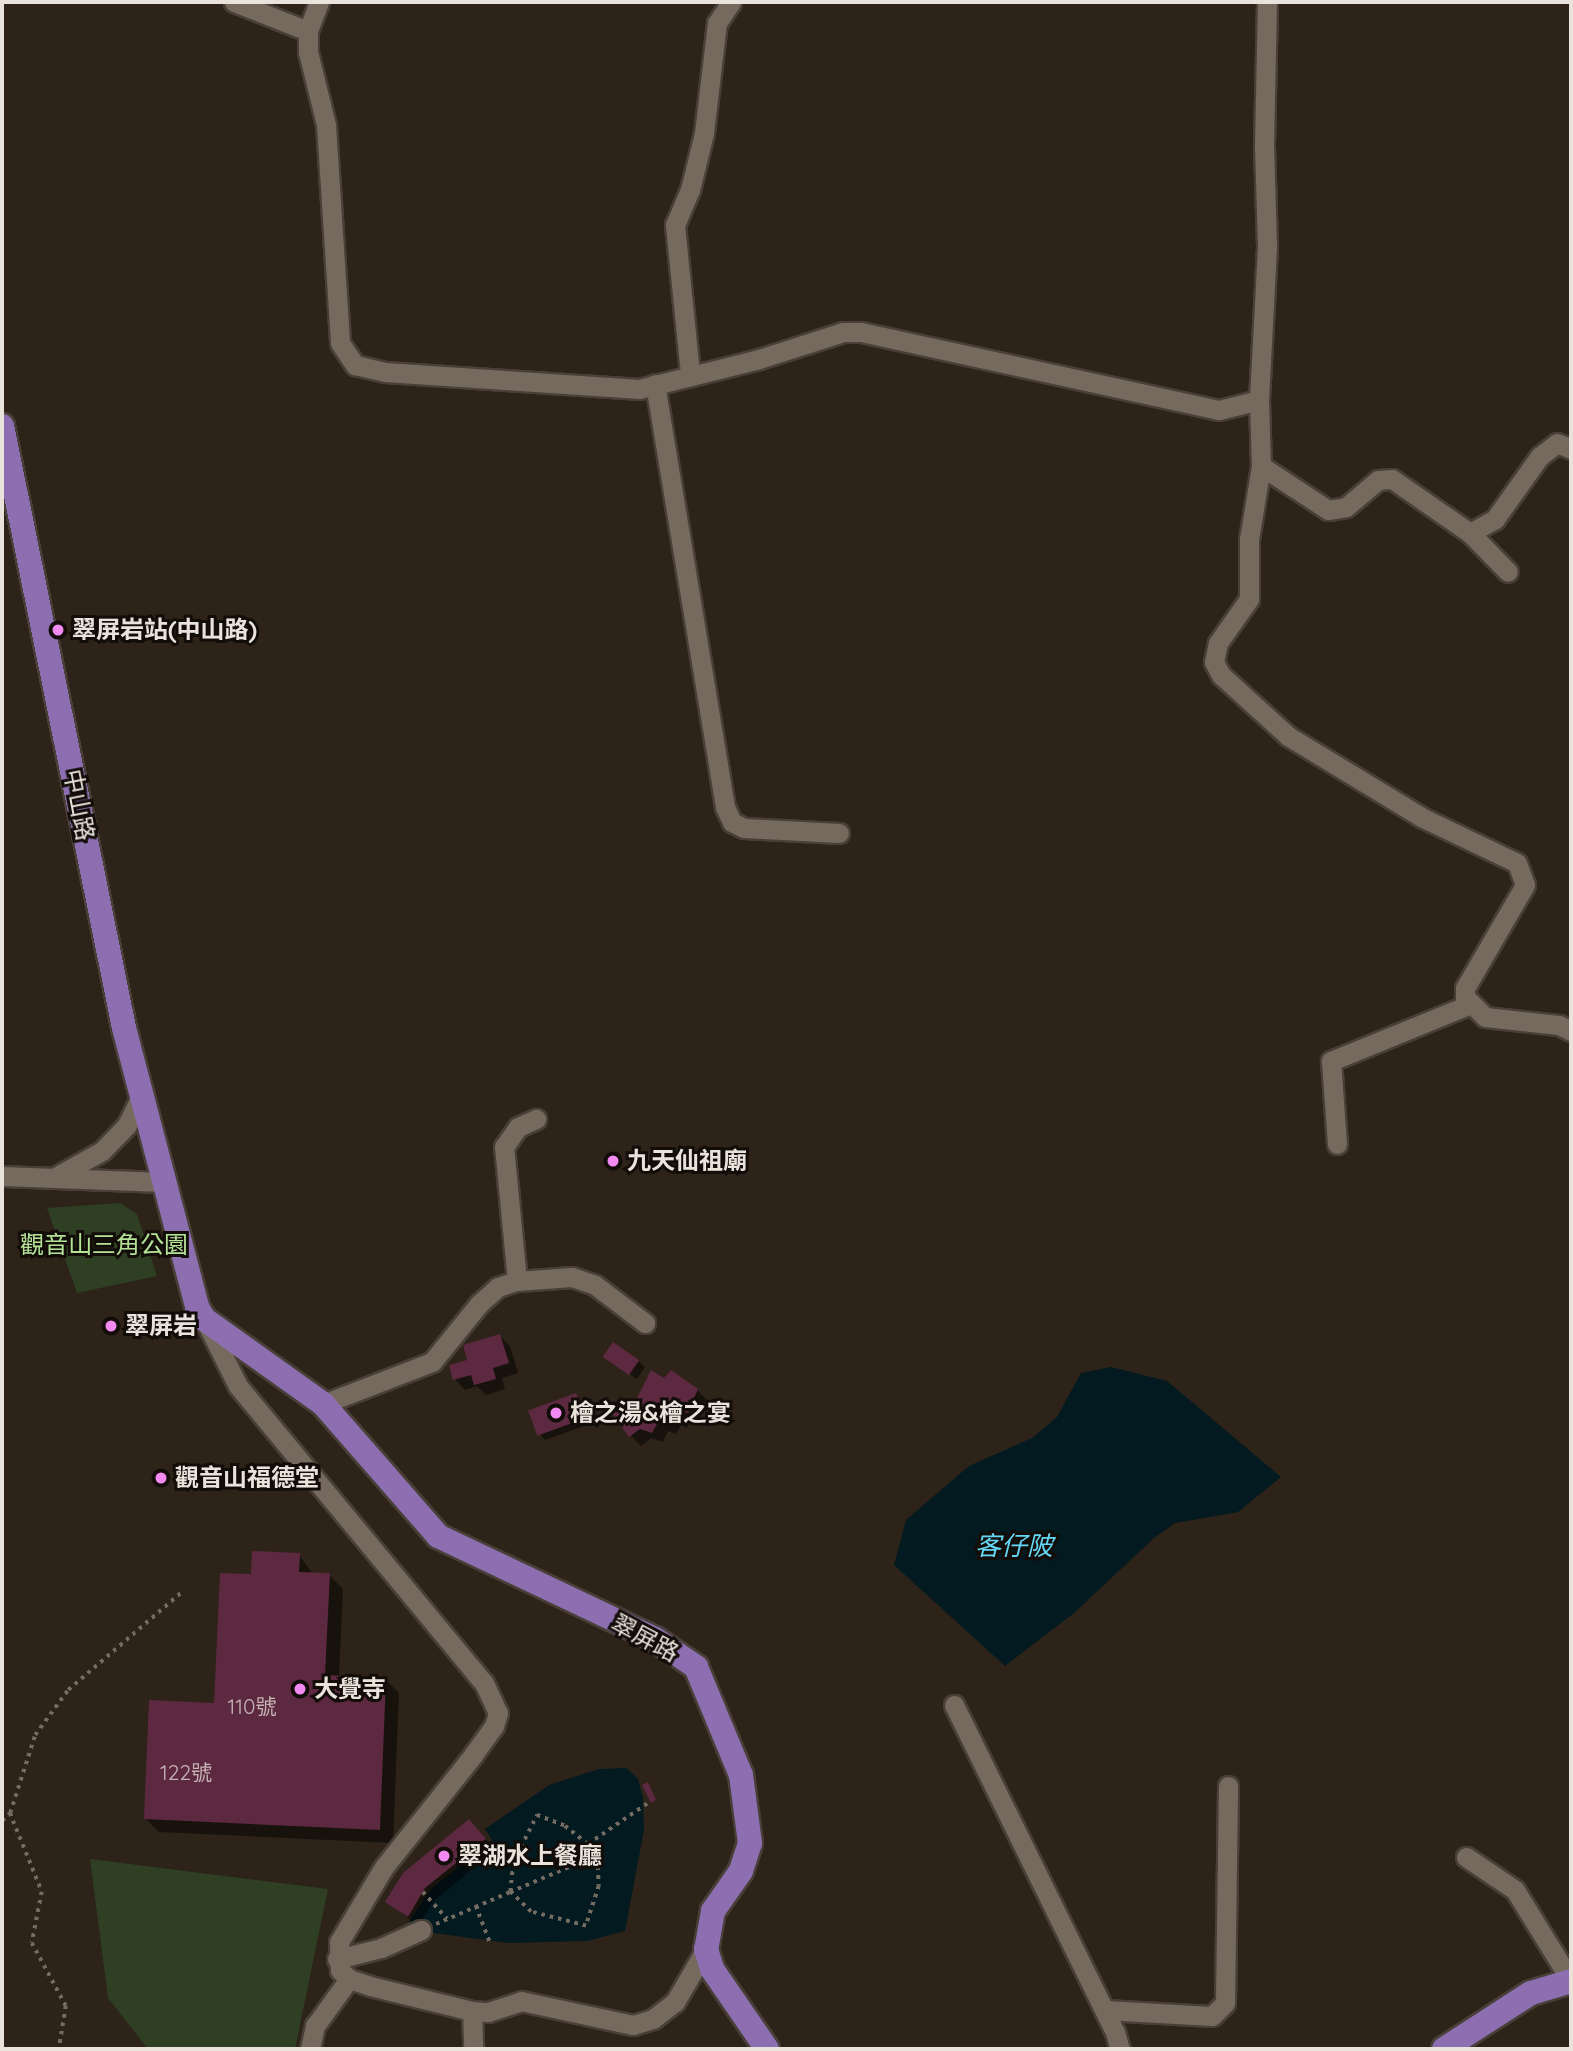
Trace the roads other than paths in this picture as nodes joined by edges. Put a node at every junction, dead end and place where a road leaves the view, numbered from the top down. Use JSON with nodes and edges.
{"nodes":[{"id":1,"x":234,"y":2,"type":"edge"},
{"id":2,"x":319,"y":2,"type":"edge"},
{"id":3,"x":731,"y":2,"type":"edge"},
{"id":4,"x":1267,"y":2,"type":"edge"},
{"id":5,"x":309,"y":31,"type":"junction"},
{"id":6,"x":690,"y":373,"type":"junction"},
{"id":7,"x":655,"y":384,"type":"junction"},
{"id":8,"x":1259,"y":400,"type":"junction"},
{"id":9,"x":2,"y":426,"type":"edge"},
{"id":10,"x":1571,"y":449,"type":"edge"},
{"id":11,"x":1262,"y":466,"type":"junction"},
{"id":12,"x":1470,"y":533,"type":"junction"},
{"id":13,"x":1508,"y":572,"type":"dead end"},
{"id":14,"x":839,"y":833,"type":"dead end"},
{"id":15,"x":1468,"y":1005,"type":"junction"},
{"id":16,"x":1571,"y":1031,"type":"edge"},
{"id":17,"x":141,"y":1096,"type":"junction"},
{"id":18,"x":536,"y":1119,"type":"dead end"},
{"id":19,"x":1337,"y":1144,"type":"dead end"},
{"id":20,"x":2,"y":1175,"type":"edge"},
{"id":21,"x":52,"y":1178,"type":"junction"},
{"id":22,"x":163,"y":1182,"type":"junction"},
{"id":23,"x":517,"y":1282,"type":"junction"},
{"id":24,"x":204,"y":1319,"type":"junction"},
{"id":25,"x":645,"y":1323,"type":"dead end"},
{"id":26,"x":323,"y":1404,"type":"junction"},
{"id":27,"x":954,"y":1705,"type":"dead end"},
{"id":28,"x":1228,"y":1786,"type":"dead end"},
{"id":29,"x":1465,"y":1857,"type":"dead end"},
{"id":30,"x":421,"y":1930,"type":"road end"},
{"id":31,"x":706,"y":1949,"type":"junction"},
{"id":32,"x":337,"y":1959,"type":"junction"},
{"id":33,"x":349,"y":1979,"type":"junction"},
{"id":34,"x":1571,"y":1981,"type":"edge"},
{"id":35,"x":1105,"y":2010,"type":"junction"},
{"id":36,"x":472,"y":2011,"type":"junction"},
{"id":37,"x":310,"y":2049,"type":"edge"},
{"id":38,"x":473,"y":2049,"type":"edge"},
{"id":39,"x":767,"y":2049,"type":"edge"},
{"id":40,"x":1119,"y":2049,"type":"edge"},
{"id":41,"x":1444,"y":2049,"type":"edge"}],
"edges":[{"from":1,"to":5,"type":"street"},
{"from":2,"to":5,"type":"street"},
{"from":3,"to":6,"type":"street"},
{"from":4,"to":8,"type":"street"},
{"from":5,"to":7,"type":"street"},
{"from":6,"to":7,"type":"street"},
{"from":6,"to":8,"type":"street"},
{"from":7,"to":14,"type":"street"},
{"from":8,"to":11,"type":"street"},
{"from":9,"to":17,"type":"main road","name":"中山路"},
{"from":10,"to":12,"type":"street"},
{"from":11,"to":12,"type":"street"},
{"from":11,"to":15,"type":"street"},
{"from":12,"to":13,"type":"street"},
{"from":15,"to":16,"type":"street"},
{"from":15,"to":19,"type":"street"},
{"from":17,"to":21,"type":"street"},
{"from":17,"to":22,"type":"main road","name":"中山路"},
{"from":18,"to":23,"type":"street"},
{"from":20,"to":21,"type":"street"},
{"from":21,"to":22,"type":"street"},
{"from":22,"to":24,"type":"main road"},
{"from":23,"to":25,"type":"street"},
{"from":23,"to":26,"type":"street"},
{"from":24,"to":26,"type":"main road","name":"翠屏路"},
{"from":24,"to":32,"type":"street"},
{"from":26,"to":31,"type":"main road","name":"翠屏路"},
{"from":27,"to":35,"type":"street"},
{"from":28,"to":35,"type":"street"},
{"from":29,"to":34,"type":"street"},
{"from":30,"to":32,"type":"street"},
{"from":31,"to":36,"type":"street","name":"翠屏路"},
{"from":31,"to":39,"type":"main road"},
{"from":32,"to":33,"type":"street"},
{"from":33,"to":36,"type":"street","name":"翠屏路"},
{"from":33,"to":37,"type":"street"},
{"from":34,"to":41,"type":"main road"},
{"from":35,"to":40,"type":"street"},
{"from":36,"to":38,"type":"street"}]}
